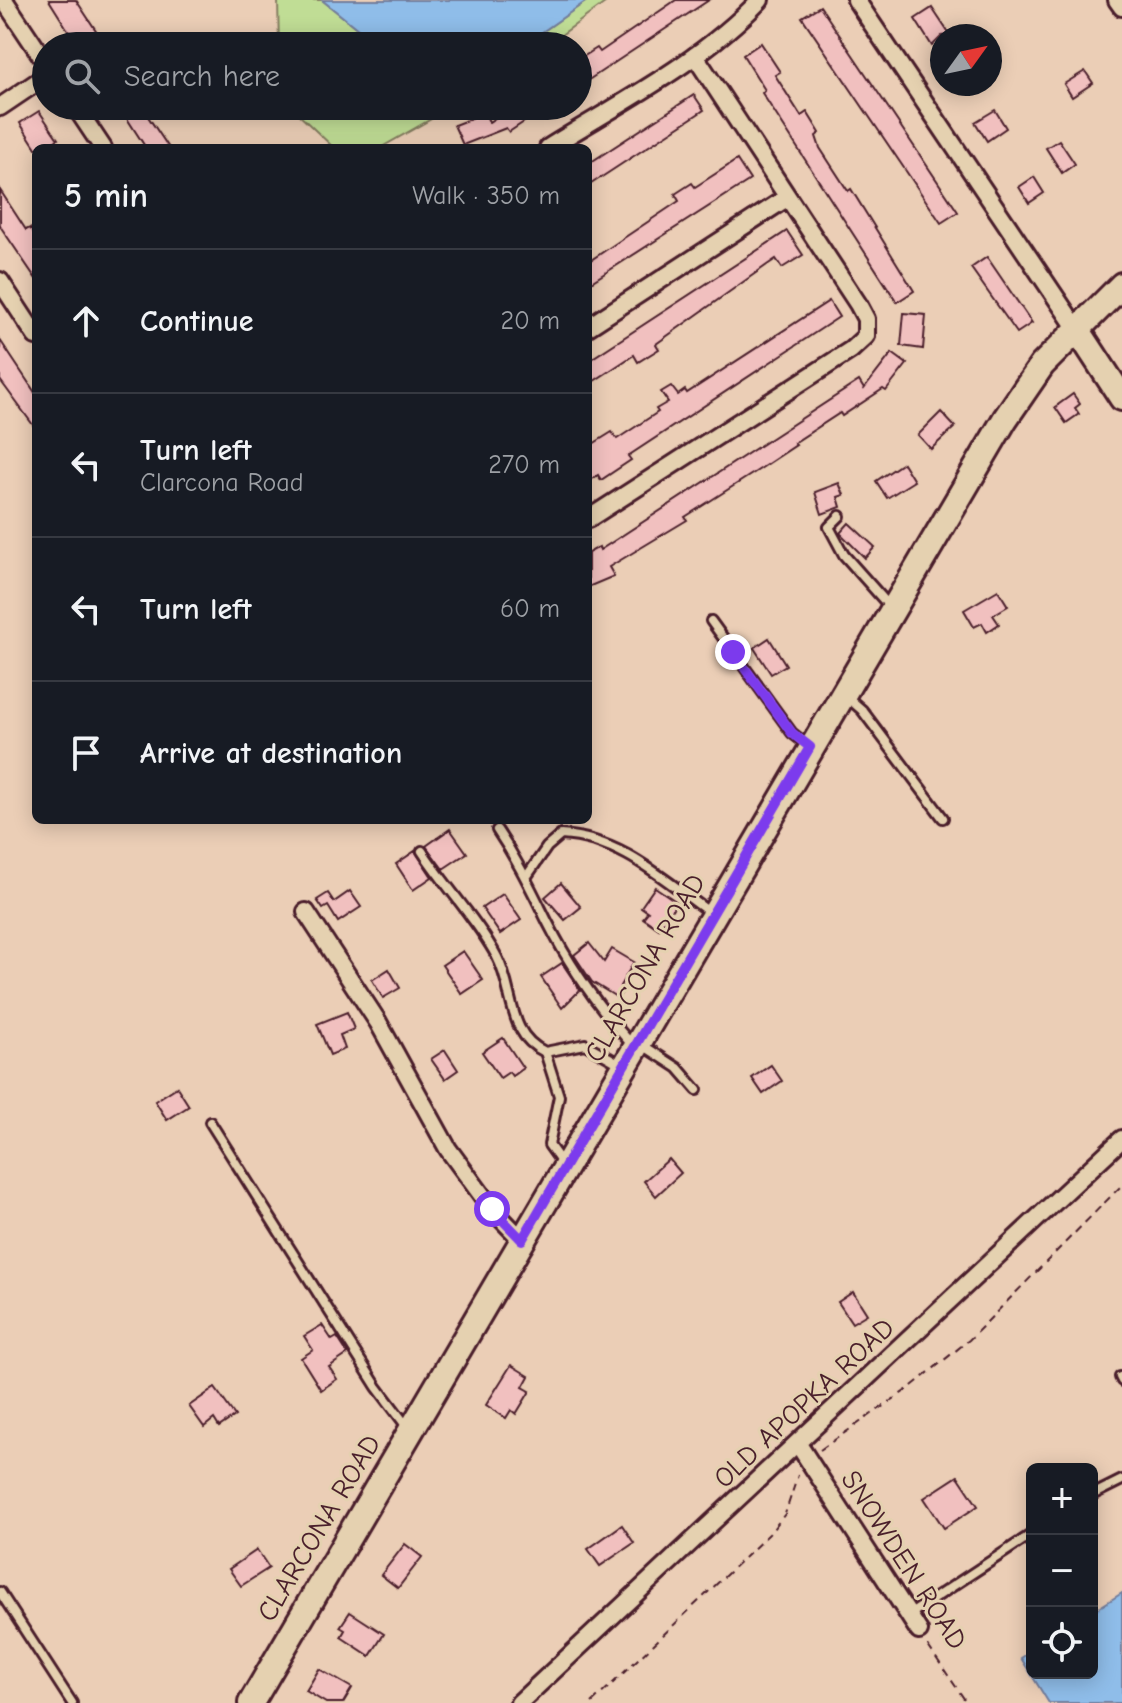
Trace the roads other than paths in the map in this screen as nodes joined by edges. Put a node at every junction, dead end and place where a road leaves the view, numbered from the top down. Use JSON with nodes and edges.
{"nodes":[{"id":1,"x":4,"y":0,"type":"edge"},
{"id":2,"x":760,"y":0,"type":"edge"},
{"id":3,"x":856,"y":0,"type":"edge"},
{"id":4,"x":1117,"y":0,"type":"edge"},
{"id":5,"x":1122,"y":7,"type":"edge"},
{"id":6,"x":32,"y":42,"type":"edge"},
{"id":7,"x":695,"y":56,"type":"junction"},
{"id":8,"x":32,"y":85,"type":"edge"},
{"id":9,"x":0,"y":107,"type":"edge"},
{"id":10,"x":84,"y":120,"type":"edge"},
{"id":11,"x":100,"y":144,"type":"edge"},
{"id":12,"x":554,"y":144,"type":"edge"},
{"id":13,"x":785,"y":199,"type":"junction"},
{"id":14,"x":0,"y":281,"type":"edge"},
{"id":15,"x":1122,"y":285,"type":"edge"},
{"id":16,"x":592,"y":324,"type":"edge"},
{"id":17,"x":1077,"y":329,"type":"junction"},
{"id":18,"x":32,"y":330,"type":"edge"},
{"id":19,"x":1122,"y":398,"type":"edge"},
{"id":20,"x":592,"y":516,"type":"edge"},
{"id":21,"x":840,"y":516,"type":"dead end"},
{"id":22,"x":892,"y":609,"type":"junction"},
{"id":23,"x":711,"y":621,"type":"dead end"},
{"id":24,"x":842,"y":693,"type":"junction"},
{"id":25,"x":810,"y":747,"type":"junction"},
{"id":26,"x":943,"y":818,"type":"dead end"},
{"id":27,"x":497,"y":830,"type":"dead end"},
{"id":28,"x":422,"y":851,"type":"dead end"},
{"id":29,"x":527,"y":876,"type":"junction"},
{"id":30,"x":306,"y":912,"type":"dead end"},
{"id":31,"x":712,"y":914,"type":"junction"},
{"id":32,"x":631,"y":1051,"type":"junction"},
{"id":33,"x":545,"y":1052,"type":"junction"},
{"id":34,"x":697,"y":1090,"type":"dead end"},
{"id":35,"x":210,"y":1122,"type":"dead end"},
{"id":36,"x":1122,"y":1139,"type":"edge"},
{"id":37,"x":564,"y":1167,"type":"junction"},
{"id":38,"x":522,"y":1240,"type":"junction"},
{"id":39,"x":411,"y":1432,"type":"junction"},
{"id":40,"x":803,"y":1451,"type":"junction"},
{"id":41,"x":1122,"y":1480,"type":"edge"},
{"id":42,"x":1098,"y":1492,"type":"edge"},
{"id":43,"x":1030,"y":1535,"type":"edge"},
{"id":44,"x":0,"y":1592,"type":"edge"},
{"id":45,"x":908,"y":1615,"type":"junction"},
{"id":46,"x":919,"y":1631,"type":"road end"},
{"id":47,"x":72,"y":1703,"type":"edge"},
{"id":48,"x":251,"y":1703,"type":"edge"},
{"id":49,"x":519,"y":1703,"type":"edge"}],
"edges":[{"from":1,"to":6,"type":"street"},
{"from":2,"to":7,"type":"street"},
{"from":3,"to":17,"type":"street"},
{"from":4,"to":5,"type":"street"},
{"from":7,"to":12,"type":"street"},
{"from":7,"to":13,"type":"street"},
{"from":8,"to":9,"type":"street"},
{"from":10,"to":11,"type":"street"},
{"from":13,"to":16,"type":"street"},
{"from":13,"to":20,"type":"street"},
{"from":14,"to":18,"type":"street"},
{"from":15,"to":17,"type":"main road","name":"CLARCONA ROAD"},
{"from":17,"to":19,"type":"main road"},
{"from":17,"to":22,"type":"main road","name":"CLARCONA ROAD"},
{"from":21,"to":22,"type":"lane"},
{"from":22,"to":24,"type":"main road","name":"CLARCONA ROAD"},
{"from":23,"to":25,"type":"lane"},
{"from":24,"to":25,"type":"main road","name":"CLARCONA ROAD"},
{"from":24,"to":26,"type":"lane"},
{"from":25,"to":31,"type":"main road","name":"CLARCONA ROAD"},
{"from":27,"to":29,"type":"lane"},
{"from":28,"to":33,"type":"lane"},
{"from":29,"to":31,"type":"lane"},
{"from":29,"to":32,"type":"lane"},
{"from":30,"to":38,"type":"street"},
{"from":31,"to":32,"type":"main road","name":"CLARCONA ROAD"},
{"from":32,"to":33,"type":"lane"},
{"from":32,"to":34,"type":"lane"},
{"from":32,"to":37,"type":"main road","name":"CLARCONA ROAD"},
{"from":33,"to":37,"type":"lane"},
{"from":35,"to":39,"type":"lane"},
{"from":36,"to":40,"type":"street","name":"OLD APOPKA ROAD"},
{"from":37,"to":38,"type":"main road","name":"CLARCONA ROAD"},
{"from":38,"to":39,"type":"main road","name":"CLARCONA ROAD"},
{"from":39,"to":48,"type":"main road","name":"CLARCONA ROAD"},
{"from":40,"to":45,"type":"street","name":"SNOWDEN ROAD"},
{"from":40,"to":49,"type":"street","name":"OLD APOPKA ROAD"},
{"from":41,"to":42,"type":"lane"},
{"from":43,"to":45,"type":"lane"},
{"from":44,"to":47,"type":"lane"},
{"from":45,"to":46,"type":"street","name":"SNOWDEN ROAD"}]}
